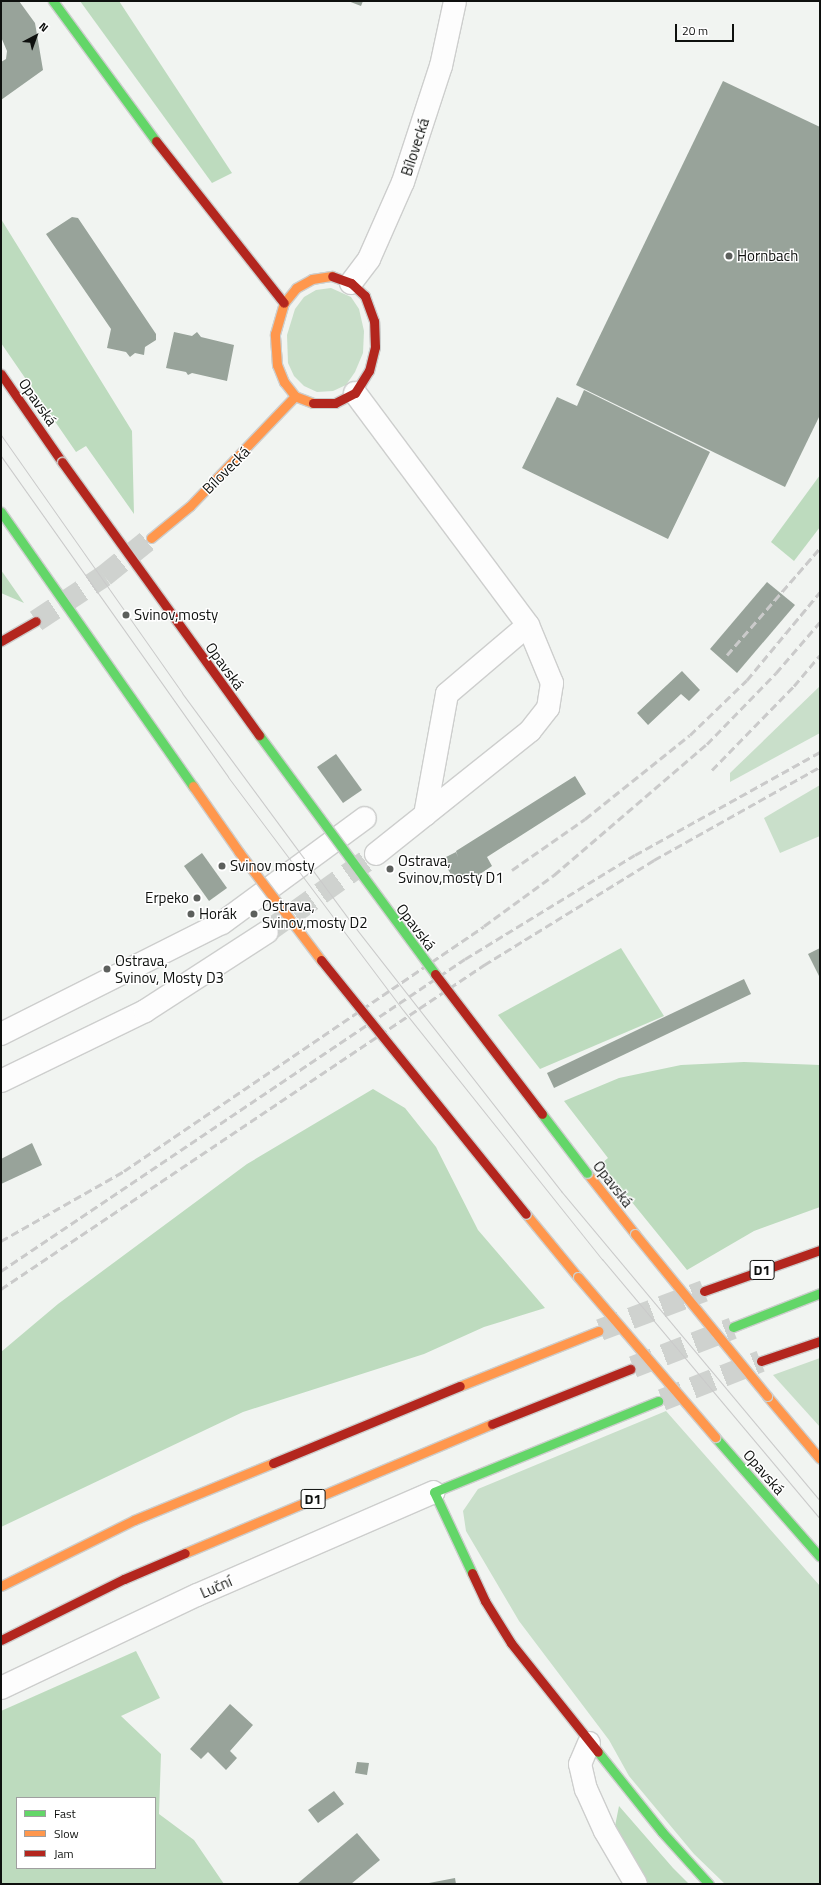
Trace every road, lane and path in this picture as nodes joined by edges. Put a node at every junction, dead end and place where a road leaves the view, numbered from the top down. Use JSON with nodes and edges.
{"nodes":[{"id":1,"x":53,"y":1,"type":"edge"},
{"id":2,"x":455,"y":1,"type":"edge"},
{"id":3,"x":351,"y":283,"type":"junction"},
{"id":4,"x":284,"y":303,"type":"junction"},
{"id":5,"x":1,"y":374,"type":"edge"},
{"id":6,"x":355,"y":393,"type":"junction"},
{"id":7,"x":295,"y":396,"type":"junction"},
{"id":8,"x":1,"y":512,"type":"edge"},
{"id":9,"x":151,"y":538,"type":"tunnel mouth"},
{"id":10,"x":36,"y":621,"type":"tunnel mouth"},
{"id":11,"x":528,"y":625,"type":"junction"},
{"id":12,"x":1,"y":641,"type":"edge"},
{"id":13,"x":425,"y":815,"type":"junction"},
{"id":14,"x":366,"y":818,"type":"dead end"},
{"id":15,"x":376,"y":854,"type":"tunnel mouth"},
{"id":16,"x":267,"y":932,"type":"tunnel mouth"},
{"id":17,"x":1,"y":1034,"type":"edge"},
{"id":18,"x":1,"y":1081,"type":"edge"},
{"id":19,"x":820,"y":1250,"type":"edge"},
{"id":20,"x":704,"y":1291,"type":"tunnel mouth"},
{"id":21,"x":820,"y":1293,"type":"edge"},
{"id":22,"x":733,"y":1327,"type":"tunnel mouth"},
{"id":23,"x":598,"y":1331,"type":"tunnel mouth"},
{"id":24,"x":820,"y":1341,"type":"edge"},
{"id":25,"x":761,"y":1361,"type":"tunnel mouth"},
{"id":26,"x":630,"y":1368,"type":"tunnel mouth"},
{"id":27,"x":658,"y":1401,"type":"tunnel mouth"},
{"id":28,"x":820,"y":1459,"type":"edge"},
{"id":29,"x":434,"y":1492,"type":"junction"},
{"id":30,"x":820,"y":1557,"type":"edge"},
{"id":31,"x":1,"y":1586,"type":"edge"},
{"id":32,"x":1,"y":1640,"type":"edge"},
{"id":33,"x":1,"y":1688,"type":"edge"},
{"id":34,"x":589,"y":1743,"type":"junction"},
{"id":35,"x":636,"y":1884,"type":"edge"},
{"id":36,"x":708,"y":1884,"type":"edge"}],
"edges":[{"from":1,"to":4,"type":"main road"},
{"from":2,"to":3,"type":"street","name":"Bílovecká"},
{"from":3,"to":4,"type":"main road"},
{"from":3,"to":6,"type":"main road"},
{"from":4,"to":7,"type":"main road"},
{"from":5,"to":28,"type":"main road","name":"Opavská","bridge":true},
{"from":6,"to":7,"type":"main road"},
{"from":6,"to":11,"type":"street"},
{"from":7,"to":9,"type":"main road","name":"Bílovecká"},
{"from":8,"to":30,"type":"main road","name":"Opavská","bridge":true},
{"from":10,"to":12,"type":"main road"},
{"from":11,"to":13,"type":"street"},
{"from":11,"to":13,"type":"street"},
{"from":13,"to":15,"type":"street"},
{"from":14,"to":17,"type":"street"},
{"from":16,"to":18,"type":"street"},
{"from":19,"to":20,"type":"main road","number":"D1"},
{"from":21,"to":22,"type":"main road"},
{"from":23,"to":31,"type":"main road"},
{"from":24,"to":25,"type":"main road"},
{"from":26,"to":32,"type":"main road","number":"D1"},
{"from":27,"to":29,"type":"main road"},
{"from":29,"to":33,"type":"street","name":"Luční"},
{"from":29,"to":34,"type":"main road"},
{"from":34,"to":35,"type":"street"},
{"from":34,"to":36,"type":"main road"}]}
